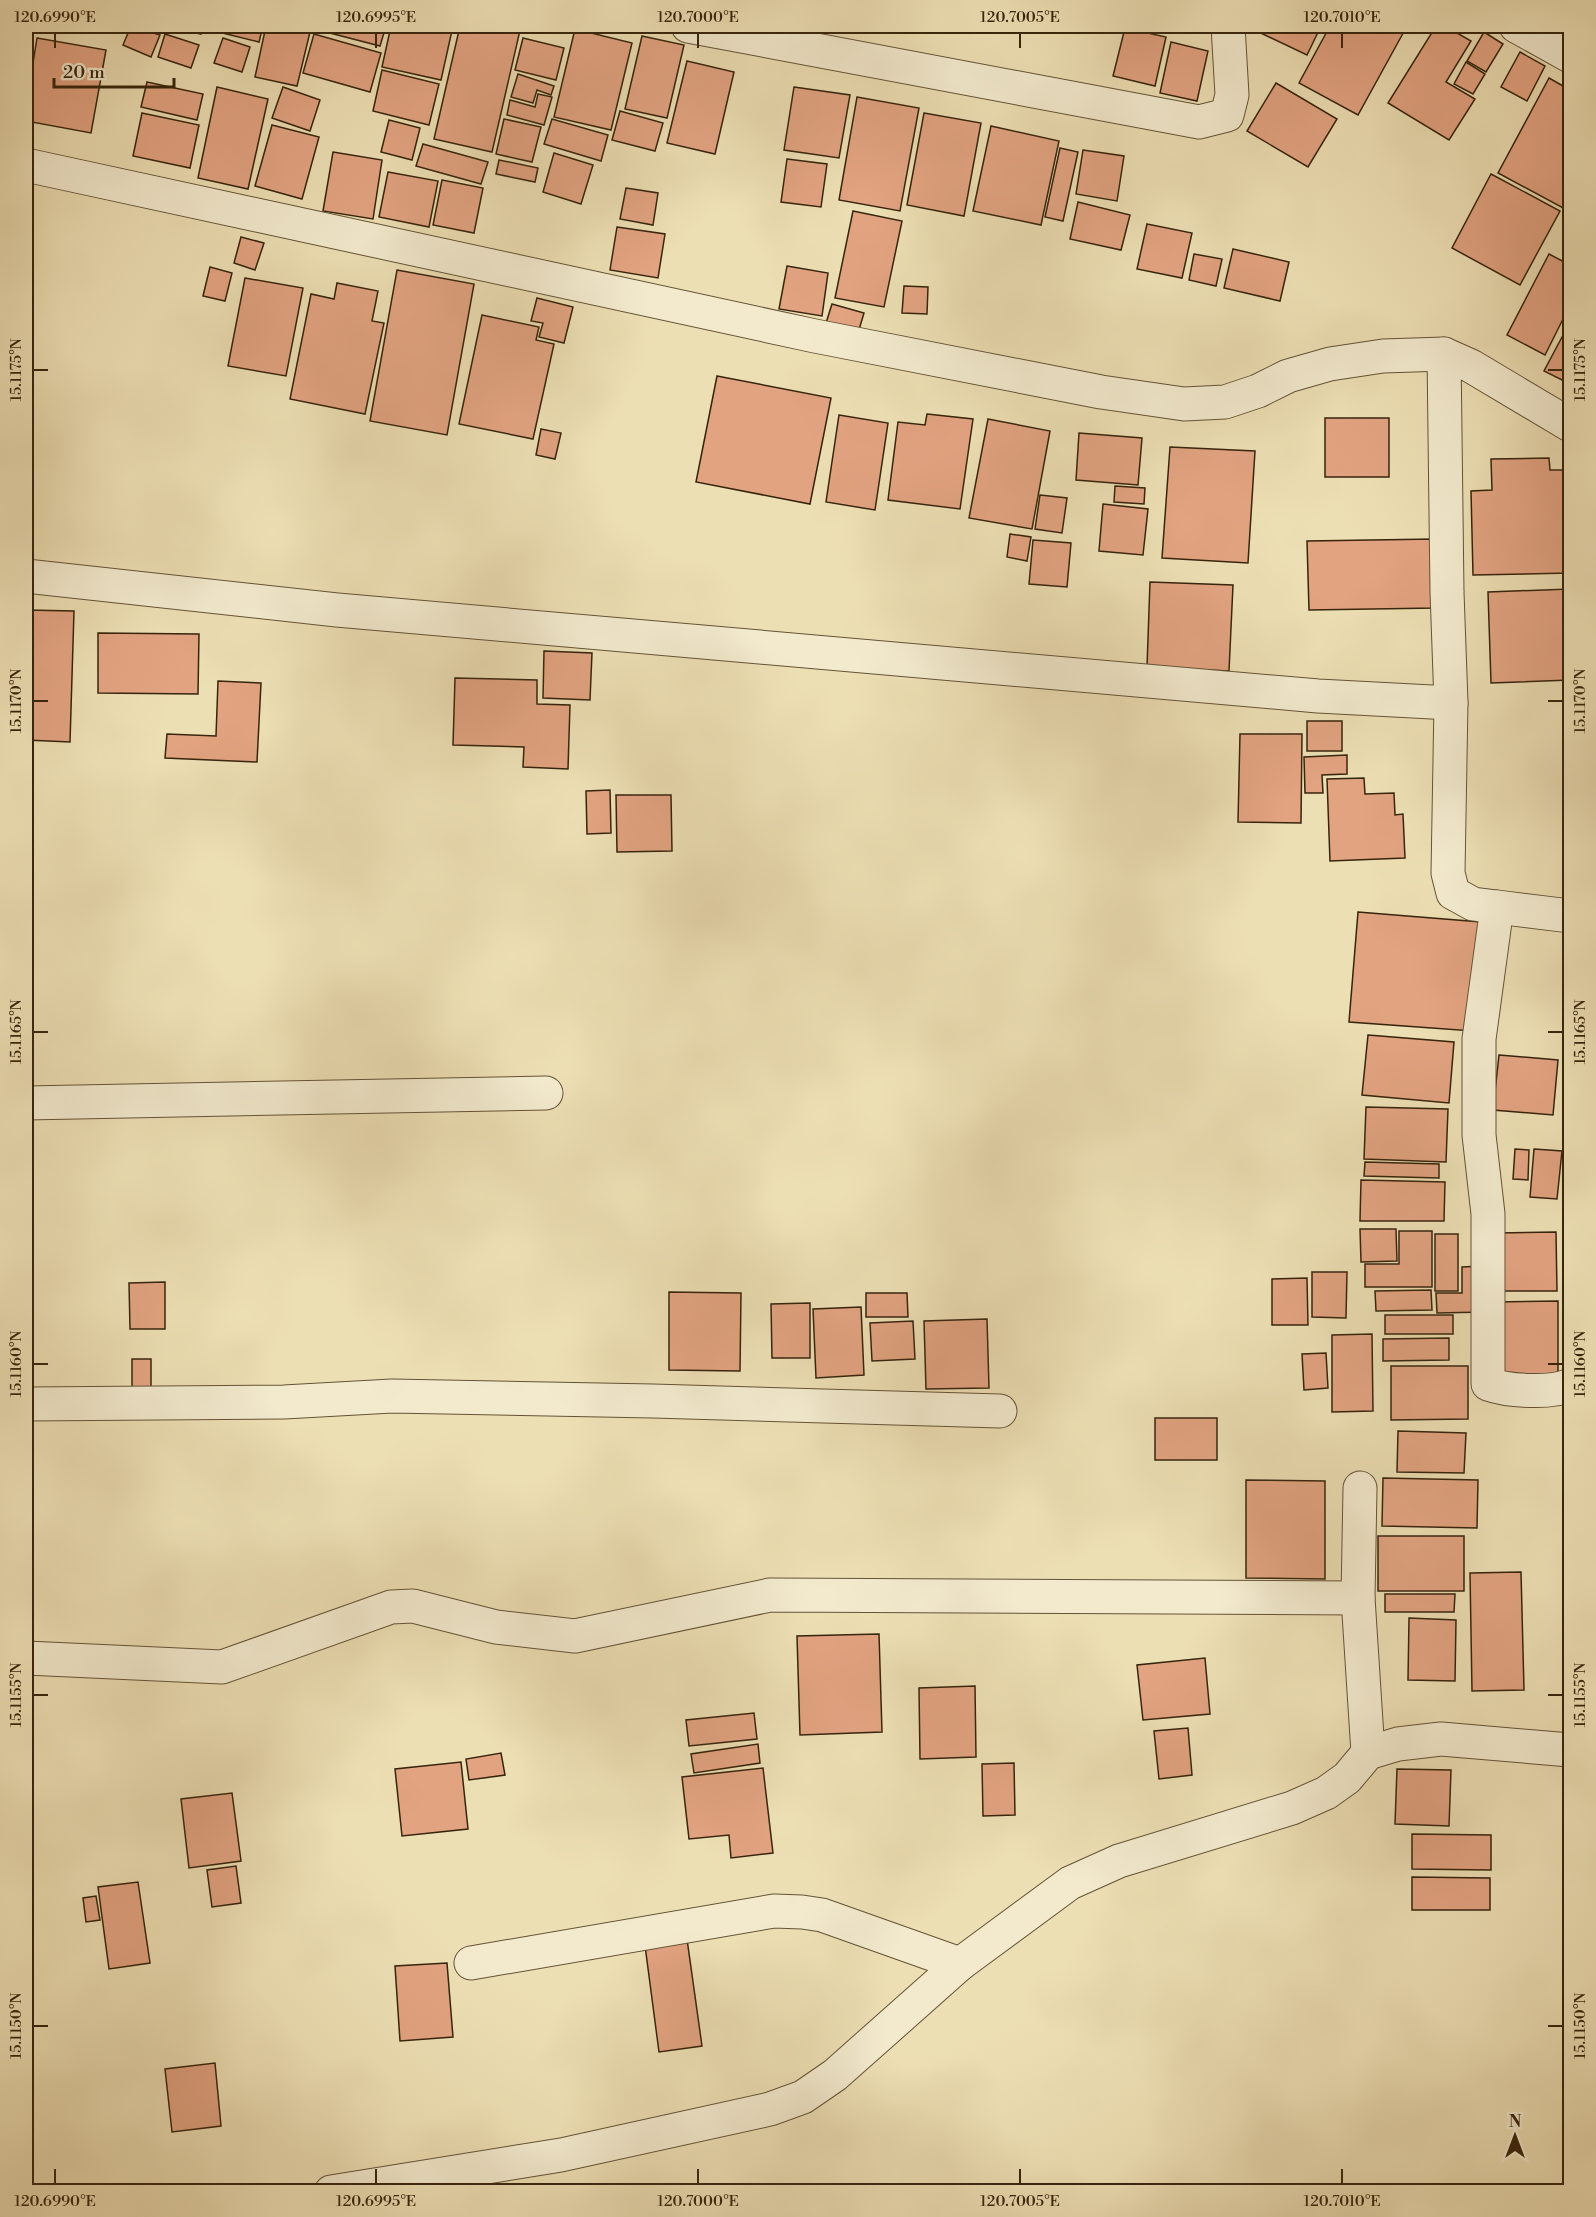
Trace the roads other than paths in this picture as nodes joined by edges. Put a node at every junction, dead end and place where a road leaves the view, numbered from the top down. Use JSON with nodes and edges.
{"nodes":[{"id":1,"x":688,"y":26,"type":"edge"},
{"id":2,"x":1228,"y":26,"type":"edge"},
{"id":3,"x":1516,"y":26,"type":"edge"},
{"id":4,"x":1570,"y":56,"type":"edge"},
{"id":5,"x":26,"y":165,"type":"edge"},
{"id":6,"x":1444,"y":354,"type":"junction"},
{"id":7,"x":1570,"y":425,"type":"edge"},
{"id":8,"x":26,"y":576,"type":"edge"},
{"id":9,"x":1451,"y":703,"type":"junction"},
{"id":10,"x":1497,"y":906,"type":"junction"},
{"id":11,"x":1570,"y":916,"type":"edge"},
{"id":12,"x":546,"y":1093,"type":"dead end"},
{"id":13,"x":26,"y":1103,"type":"edge"},
{"id":14,"x":1570,"y":1385,"type":"edge"},
{"id":15,"x":26,"y":1404,"type":"edge"},
{"id":16,"x":1000,"y":1411,"type":"dead end"},
{"id":17,"x":1360,"y":1488,"type":"dead end"},
{"id":18,"x":1358,"y":1598,"type":"junction"},
{"id":19,"x":26,"y":1658,"type":"edge"},
{"id":20,"x":1570,"y":1750,"type":"edge"},
{"id":21,"x":1368,"y":1753,"type":"junction"},
{"id":22,"x":471,"y":1963,"type":"dead end"},
{"id":23,"x":960,"y":1964,"type":"junction"},
{"id":24,"x":332,"y":2192,"type":"edge"}],
"edges":[{"from":1,"to":2,"type":"street"},
{"from":3,"to":4,"type":"street"},
{"from":5,"to":6,"type":"street"},
{"from":6,"to":7,"type":"street"},
{"from":6,"to":9,"type":"street"},
{"from":8,"to":9,"type":"street"},
{"from":9,"to":10,"type":"street"},
{"from":10,"to":11,"type":"street"},
{"from":10,"to":14,"type":"street"},
{"from":12,"to":13,"type":"street"},
{"from":15,"to":16,"type":"street"},
{"from":17,"to":18,"type":"street"},
{"from":18,"to":19,"type":"street"},
{"from":18,"to":21,"type":"street"},
{"from":20,"to":21,"type":"street"},
{"from":21,"to":23,"type":"street"},
{"from":22,"to":23,"type":"street"},
{"from":23,"to":24,"type":"street"}]}
